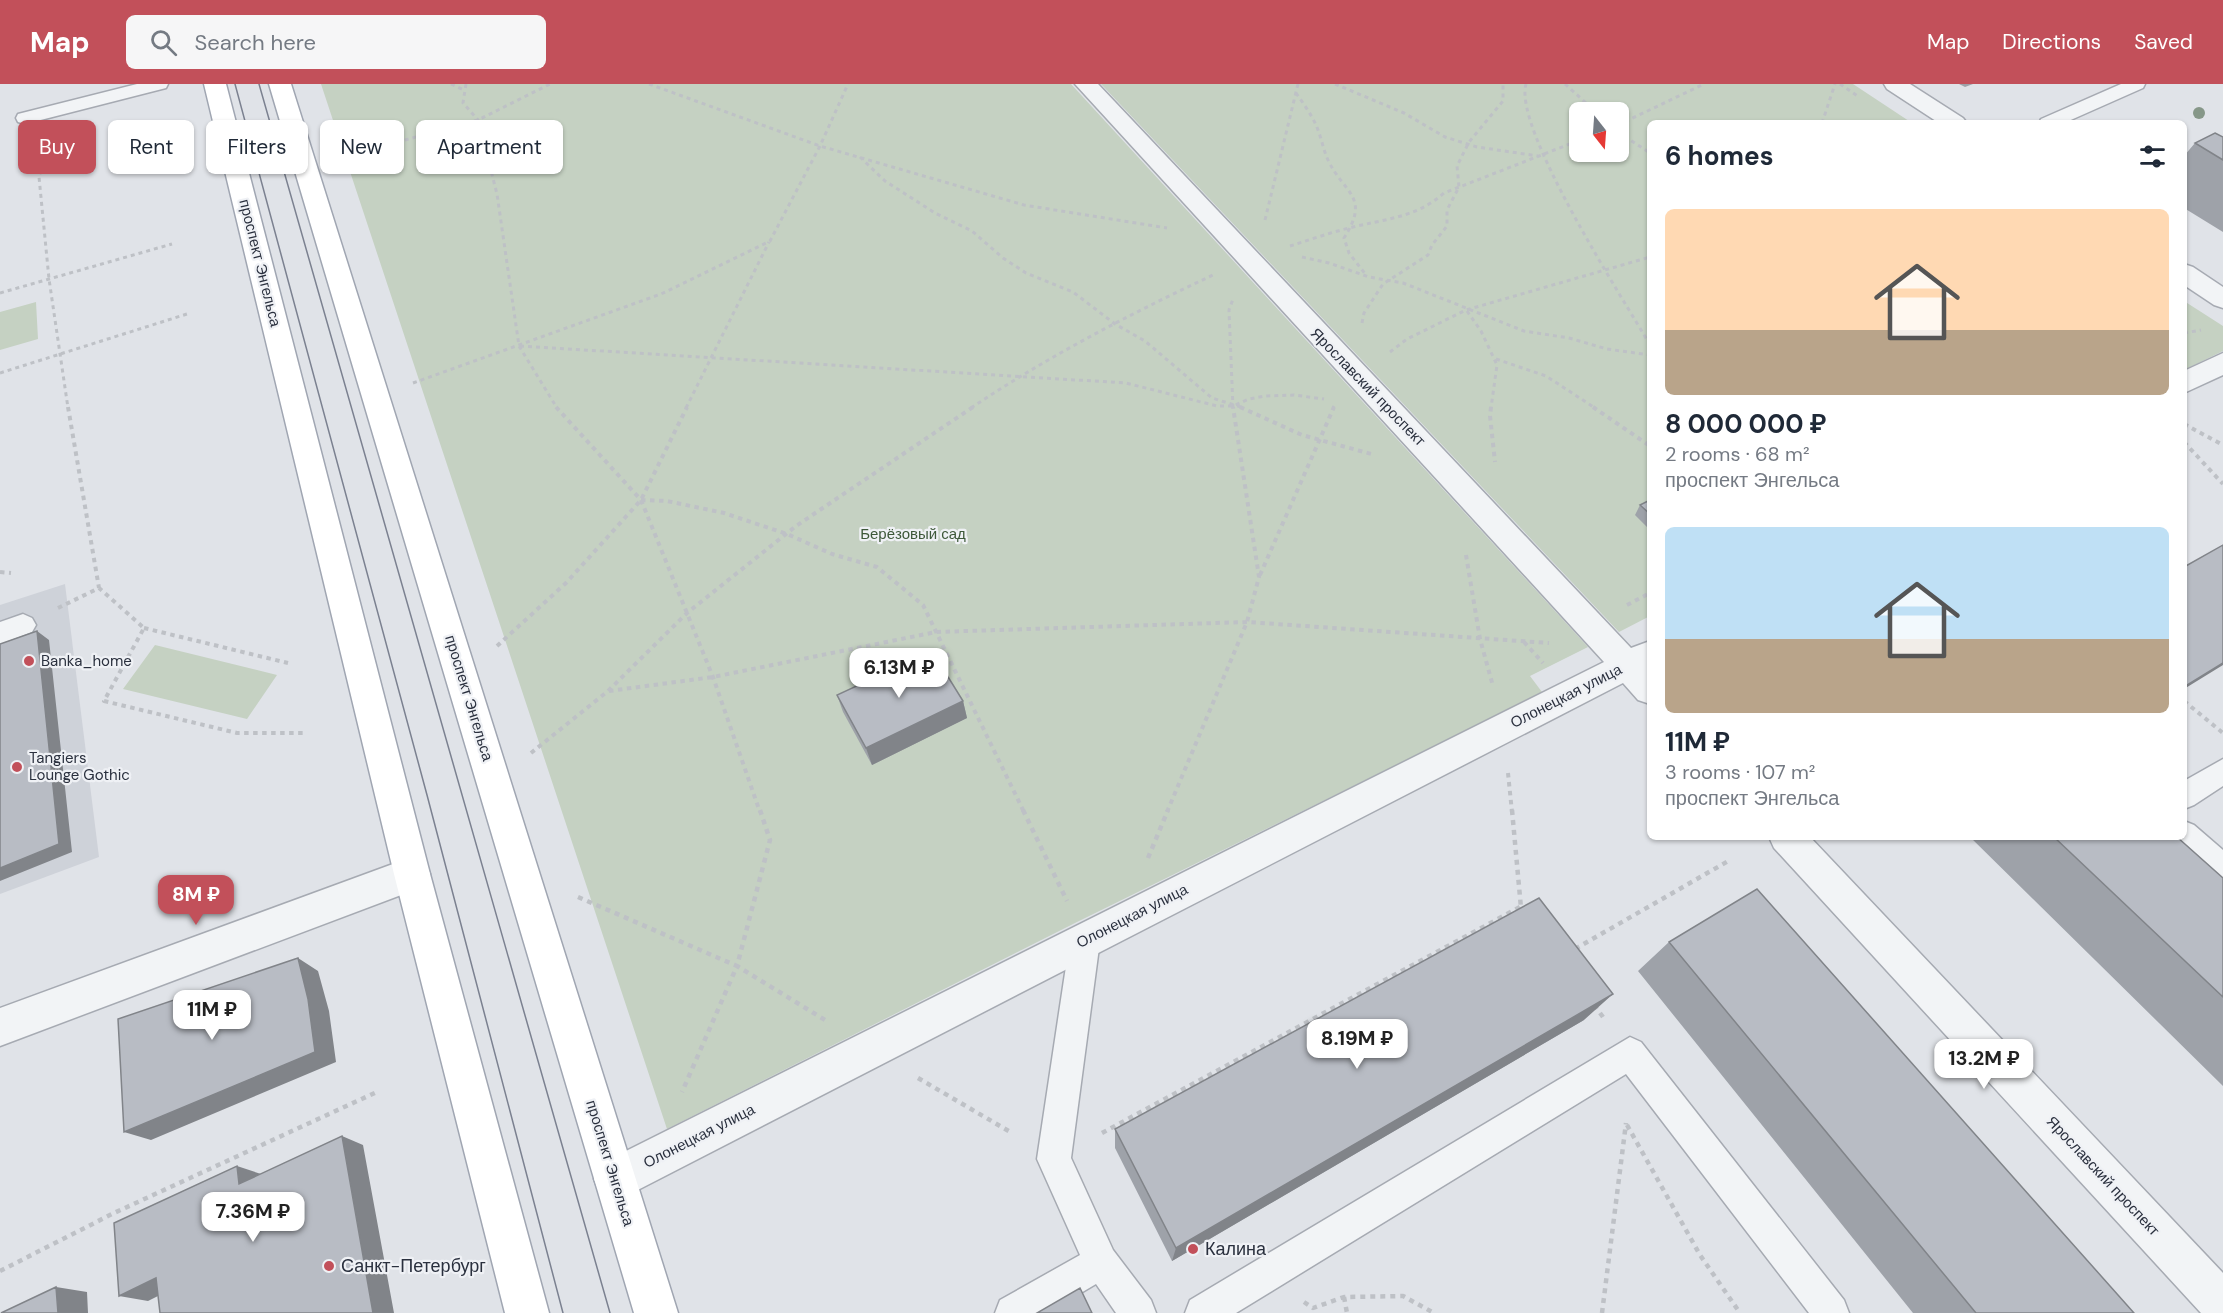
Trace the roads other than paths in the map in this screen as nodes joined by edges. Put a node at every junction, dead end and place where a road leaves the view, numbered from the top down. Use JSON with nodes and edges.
{"nodes":[{"id":1,"x":159,"y":84,"type":"edge"},
{"id":2,"x":216,"y":84,"type":"edge"},
{"id":3,"x":280,"y":84,"type":"edge"},
{"id":4,"x":1086,"y":84,"type":"edge"},
{"id":5,"x":1895,"y":84,"type":"edge"},
{"id":6,"x":2136,"y":84,"type":"edge"},
{"id":7,"x":25,"y":118,"type":"dead end"},
{"id":8,"x":1950,"y":120,"type":"edge"},
{"id":9,"x":2055,"y":120,"type":"edge"},
{"id":10,"x":2187,"y":275,"type":"edge"},
{"id":11,"x":2223,"y":299,"type":"edge"},
{"id":12,"x":2223,"y":363,"type":"edge"},
{"id":13,"x":2187,"y":381,"type":"edge"},
{"id":14,"x":1631,"y":662,"type":"edge"},
{"id":15,"x":2223,"y":771,"type":"edge"},
{"id":16,"x":2187,"y":794,"type":"edge"},
{"id":17,"x":2187,"y":837,"type":"edge"},
{"id":18,"x":1790,"y":840,"type":"edge"},
{"id":19,"x":2223,"y":869,"type":"edge"},
{"id":20,"x":412,"y":874,"type":"junction"},
{"id":21,"x":1085,"y":940,"type":"junction"},
{"id":22,"x":0,"y":1027,"type":"edge"},
{"id":23,"x":615,"y":1179,"type":"junction"},
{"id":24,"x":1101,"y":1262,"type":"junction"},
{"id":25,"x":2223,"y":1305,"type":"edge"},
{"id":26,"x":527,"y":1313,"type":"edge"},
{"id":27,"x":656,"y":1313,"type":"edge"},
{"id":28,"x":1013,"y":1313,"type":"edge"},
{"id":29,"x":1138,"y":1313,"type":"edge"},
{"id":30,"x":1203,"y":1313,"type":"edge"},
{"id":31,"x":1831,"y":1313,"type":"edge"}],
"edges":[{"from":1,"to":7,"type":"lane"},
{"from":2,"to":20,"type":"main road","name":"проспект Энгельса"},
{"from":3,"to":23,"type":"main road","name":"проспект Энгельса"},
{"from":4,"to":14,"type":"street","name":"Ярославский проспект"},
{"from":5,"to":8,"type":"street"},
{"from":6,"to":9,"type":"lane"},
{"from":10,"to":11,"type":"street"},
{"from":12,"to":13,"type":"street"},
{"from":14,"to":21,"type":"street","name":"Олонецкая улица"},
{"from":15,"to":16,"type":"lane"},
{"from":17,"to":19,"type":"lane"},
{"from":18,"to":25,"type":"street","name":"Ярославский проспект"},
{"from":20,"to":22,"type":"street"},
{"from":20,"to":26,"type":"main road","name":"проспект Энгельса"},
{"from":21,"to":23,"type":"street","name":"Олонецкая улица"},
{"from":21,"to":24,"type":"lane"},
{"from":23,"to":27,"type":"main road","name":"проспект Энгельса"},
{"from":24,"to":28,"type":"lane"},
{"from":24,"to":29,"type":"lane"},
{"from":30,"to":31,"type":"lane"}]}
